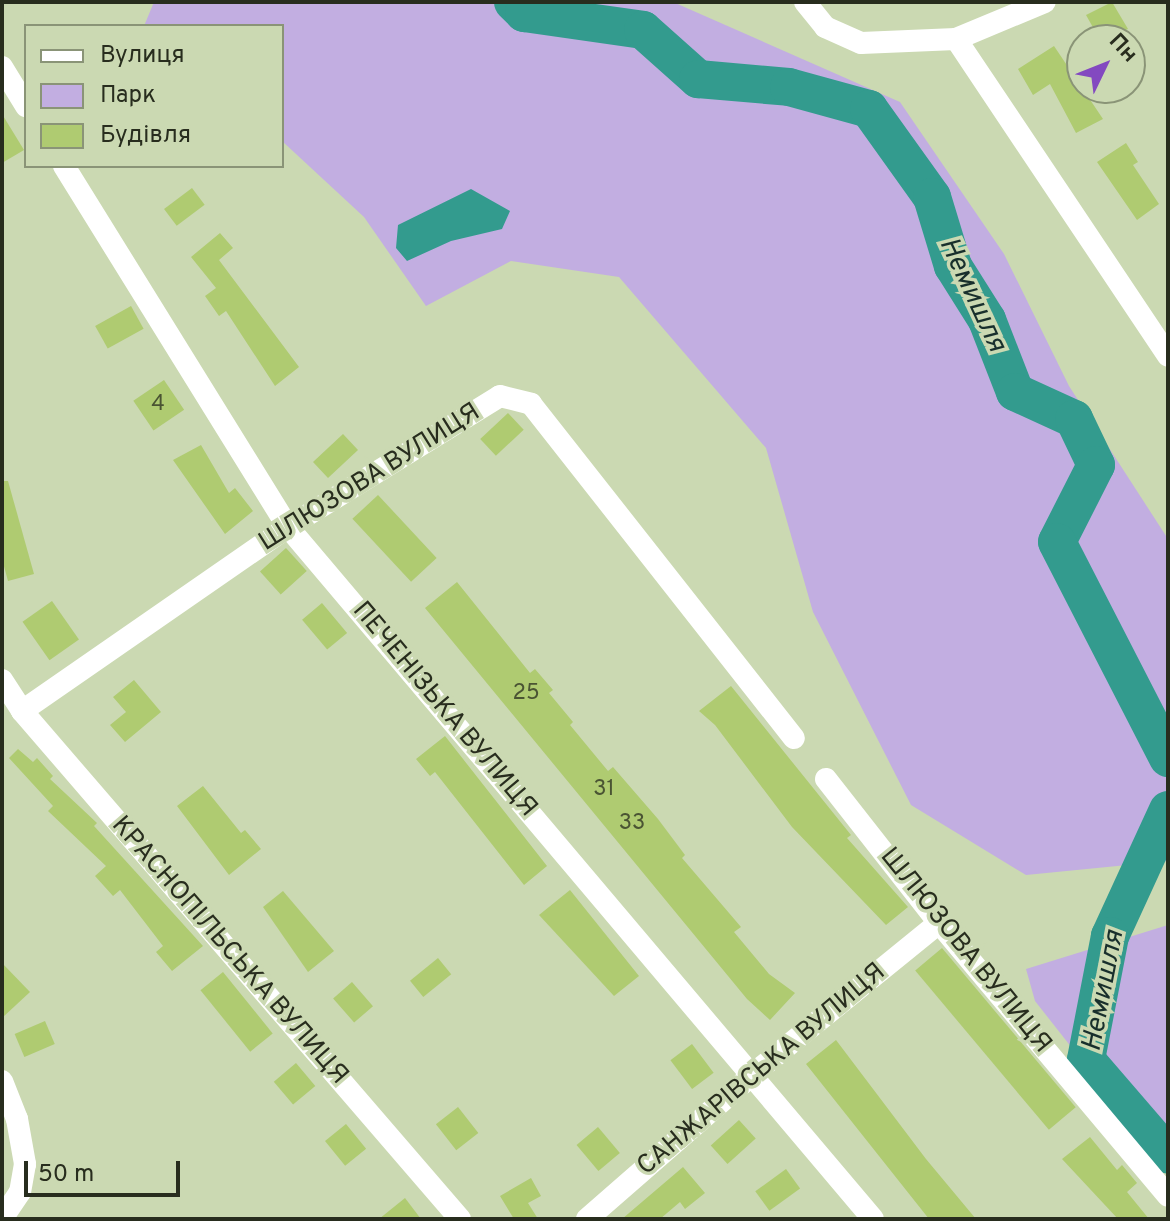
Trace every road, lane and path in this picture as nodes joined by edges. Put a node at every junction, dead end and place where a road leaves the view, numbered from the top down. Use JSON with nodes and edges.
{"nodes":[{"id":1,"x":805,"y":2,"type":"edge"},
{"id":2,"x":1045,"y":2,"type":"edge"},
{"id":3,"x":956,"y":39,"type":"junction"},
{"id":4,"x":2,"y":67,"type":"edge"},
{"id":5,"x":24,"y":103,"type":"edge"},
{"id":6,"x":65,"y":168,"type":"edge"},
{"id":7,"x":1168,"y":356,"type":"edge"},
{"id":8,"x":288,"y":527,"type":"junction"},
{"id":9,"x":2,"y":680,"type":"edge"},
{"id":10,"x":22,"y":711,"type":"junction"},
{"id":11,"x":794,"y":738,"type":"dead end"},
{"id":12,"x":826,"y":779,"type":"dead end"},
{"id":13,"x":939,"y":923,"type":"junction"},
{"id":14,"x":753,"y":1074,"type":"junction"},
{"id":15,"x":2,"y":1081,"type":"edge"},
{"id":16,"x":1168,"y":1196,"type":"edge"},
{"id":17,"x":2,"y":1219,"type":"edge"},
{"id":18,"x":460,"y":1219,"type":"edge"},
{"id":19,"x":587,"y":1219,"type":"edge"},
{"id":20,"x":873,"y":1219,"type":"edge"}],
"edges":[{"from":1,"to":3,"type":"street"},
{"from":2,"to":3,"type":"street"},
{"from":3,"to":7,"type":"street"},
{"from":4,"to":5,"type":"street"},
{"from":6,"to":8,"type":"street","name":"ПЕЧЕНІЗЬКА ВУЛИЦЯ"},
{"from":8,"to":10,"type":"street","name":"ШЛЮЗОВА ВУЛИЦЯ"},
{"from":8,"to":11,"type":"street","name":"ШЛЮЗОВА ВУЛИЦЯ"},
{"from":8,"to":14,"type":"street","name":"ПЕЧЕНІЗЬКА ВУЛИЦЯ"},
{"from":9,"to":10,"type":"street","name":"КРАСНОПІЛЬСЬКА ВУЛИЦЯ"},
{"from":10,"to":18,"type":"street","name":"КРАСНОПІЛЬСЬКА ВУЛИЦЯ"},
{"from":12,"to":13,"type":"street","name":"ШЛЮЗОВА ВУЛИЦЯ"},
{"from":13,"to":14,"type":"street","name":"САНЖАРІВСЬКА ВУЛИЦЯ"},
{"from":13,"to":16,"type":"street","name":"ШЛЮЗОВА ВУЛИЦЯ"},
{"from":14,"to":19,"type":"street","name":"САНЖАРІВСЬКА ВУЛИЦЯ"},
{"from":14,"to":20,"type":"street","name":"ПЕЧЕНІЗЬКА ВУЛИЦЯ"},
{"from":15,"to":17,"type":"street"}]}
